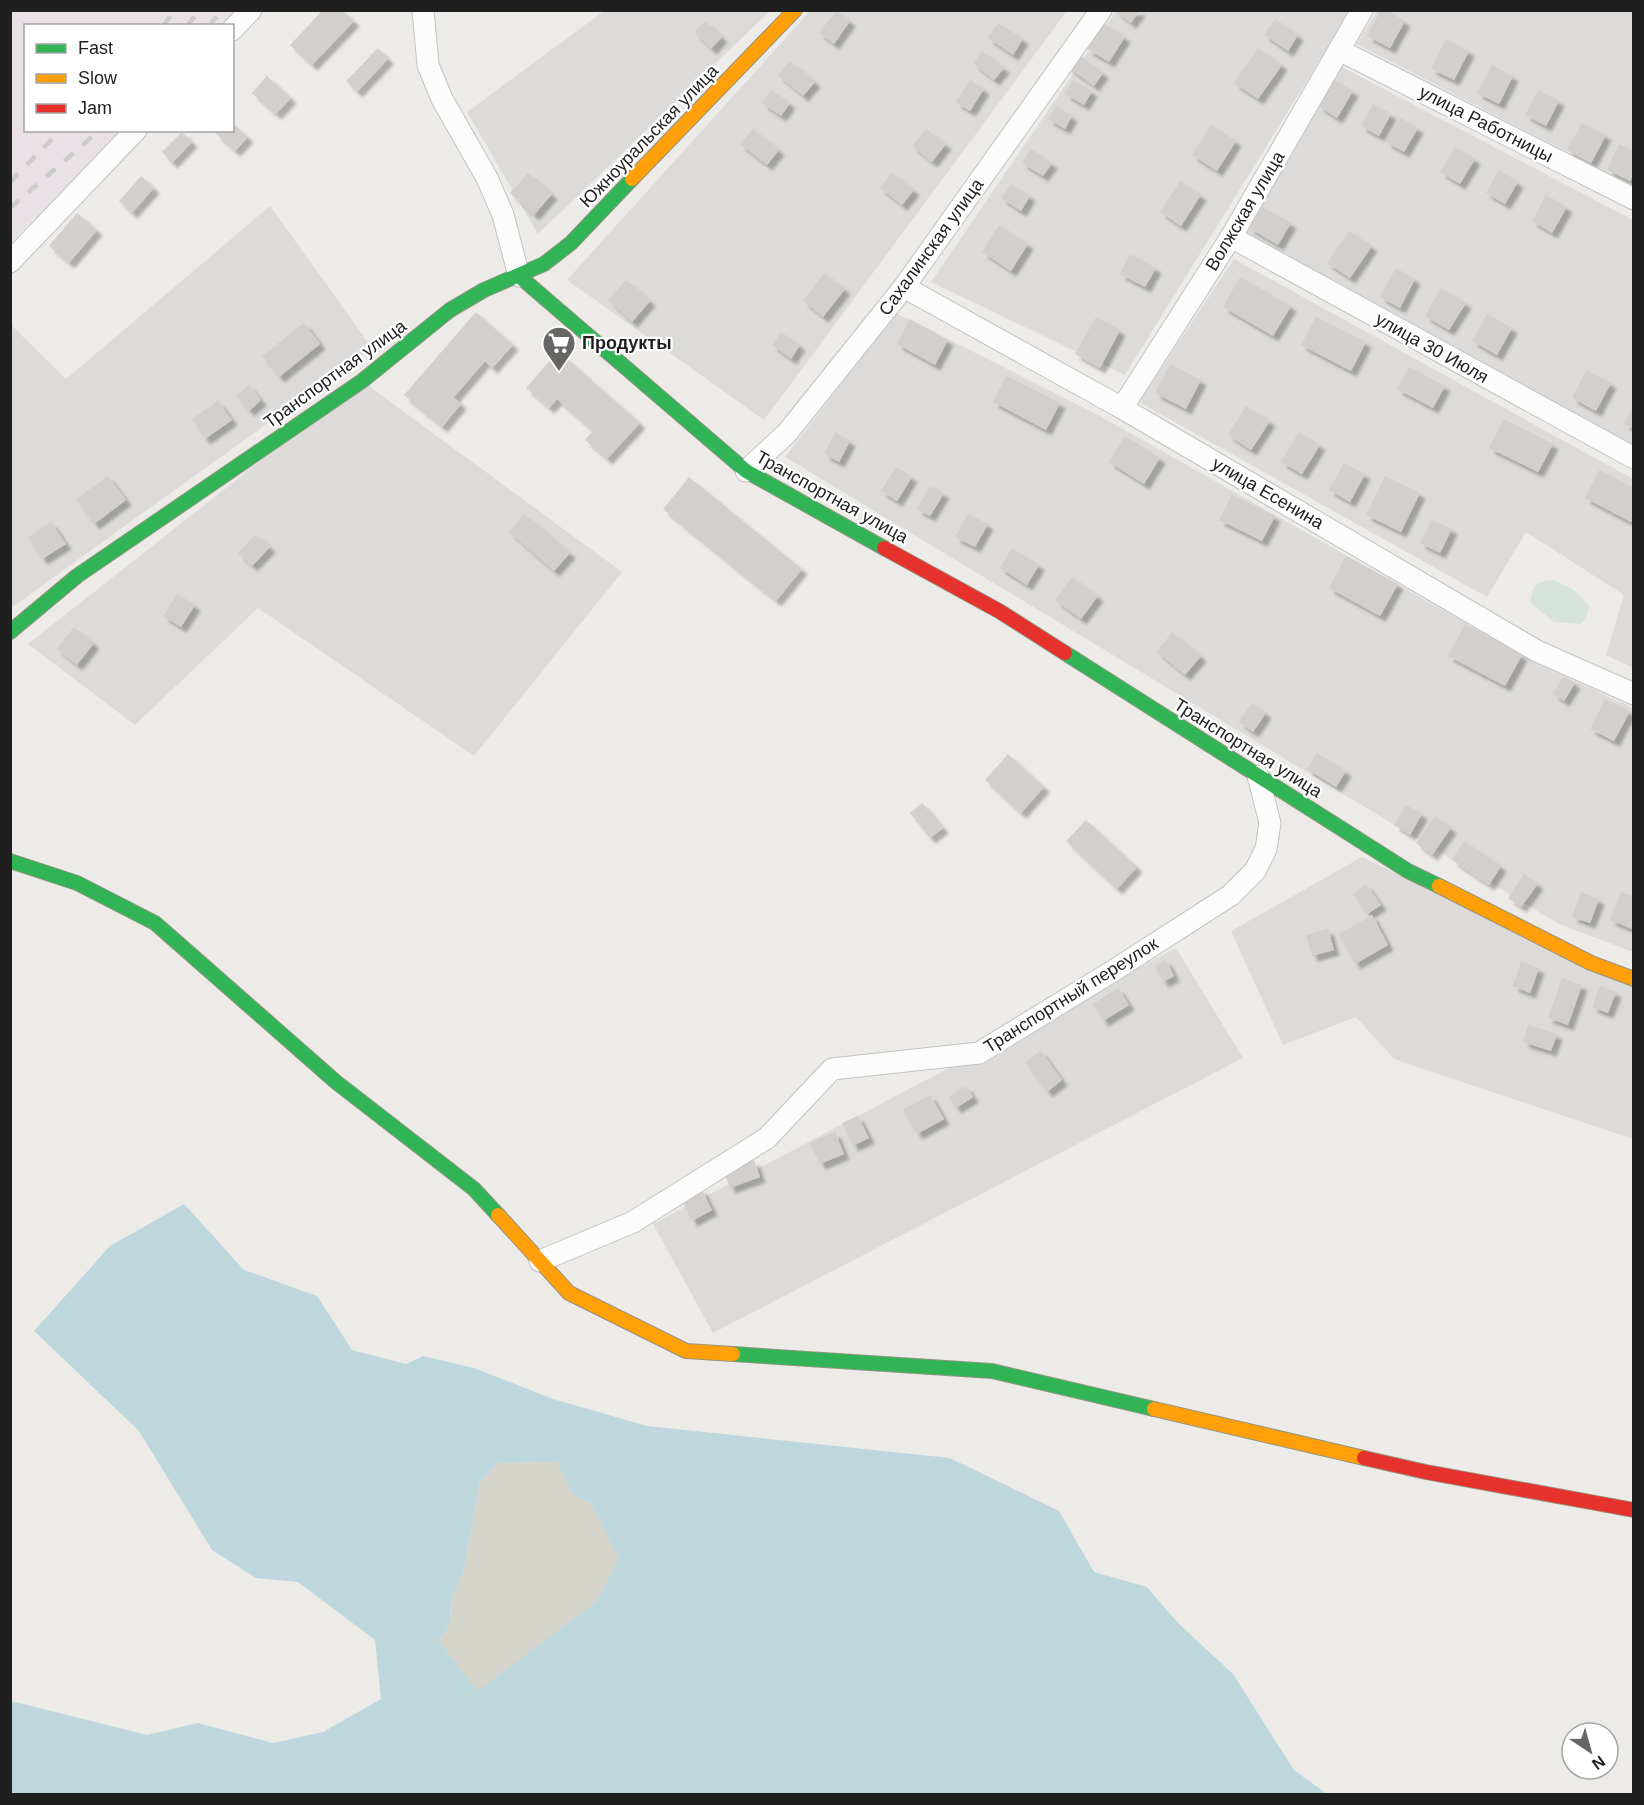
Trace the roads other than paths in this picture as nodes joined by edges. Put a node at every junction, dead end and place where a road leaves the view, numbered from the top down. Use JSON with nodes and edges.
{"nodes":[{"id":1,"x":251,"y":10,"type":"edge"},
{"id":2,"x":423,"y":10,"type":"edge"},
{"id":3,"x":795,"y":10,"type":"edge"},
{"id":4,"x":1101,"y":10,"type":"edge"},
{"id":5,"x":1362,"y":10,"type":"edge"},
{"id":6,"x":234,"y":28,"type":"edge"},
{"id":7,"x":1339,"y":50,"type":"junction"},
{"id":8,"x":134,"y":132,"type":"edge"},
{"id":9,"x":1634,"y":199,"type":"edge"},
{"id":10,"x":1231,"y":237,"type":"junction"},
{"id":11,"x":10,"y":262,"type":"edge"},
{"id":12,"x":519,"y":276,"type":"junction"},
{"id":13,"x":904,"y":287,"type":"junction"},
{"id":14,"x":1122,"y":408,"type":"junction"},
{"id":15,"x":1634,"y":458,"type":"edge"},
{"id":16,"x":746,"y":471,"type":"junction"},
{"id":17,"x":10,"y":632,"type":"edge"},
{"id":18,"x":1634,"y":694,"type":"edge"},
{"id":19,"x":1258,"y":776,"type":"junction"},
{"id":20,"x":10,"y":861,"type":"edge"},
{"id":21,"x":1634,"y":979,"type":"edge"},
{"id":22,"x":540,"y":1261,"type":"junction"},
{"id":23,"x":1634,"y":1510,"type":"edge"}],
"edges":[{"from":1,"to":6,"type":"street"},
{"from":2,"to":12,"type":"street"},
{"from":3,"to":12,"type":"street","name":"Южноуральская улица"},
{"from":4,"to":13,"type":"street","name":"Сахалинская улица"},
{"from":5,"to":7,"type":"street","name":"Волжская улица"},
{"from":7,"to":9,"type":"street","name":"улица Работницы"},
{"from":7,"to":10,"type":"street","name":"Волжская улица"},
{"from":8,"to":11,"type":"street"},
{"from":10,"to":14,"type":"street","name":"Волжская улица"},
{"from":10,"to":15,"type":"street","name":"улица 30 Июля"},
{"from":12,"to":16,"type":"street","name":"Транспортная улица"},
{"from":12,"to":17,"type":"street","name":"Транспортная улица"},
{"from":13,"to":14,"type":"street","name":"улица Есенина"},
{"from":13,"to":16,"type":"street","name":"Сахалинская улица"},
{"from":14,"to":18,"type":"street","name":"улица Есенина"},
{"from":16,"to":19,"type":"street","name":"Транспортная улица"},
{"from":19,"to":21,"type":"street","name":"Транспортная улица"},
{"from":19,"to":22,"type":"street","name":"Транспортный переулок"},
{"from":20,"to":22,"type":"street"},
{"from":22,"to":23,"type":"street"}]}
